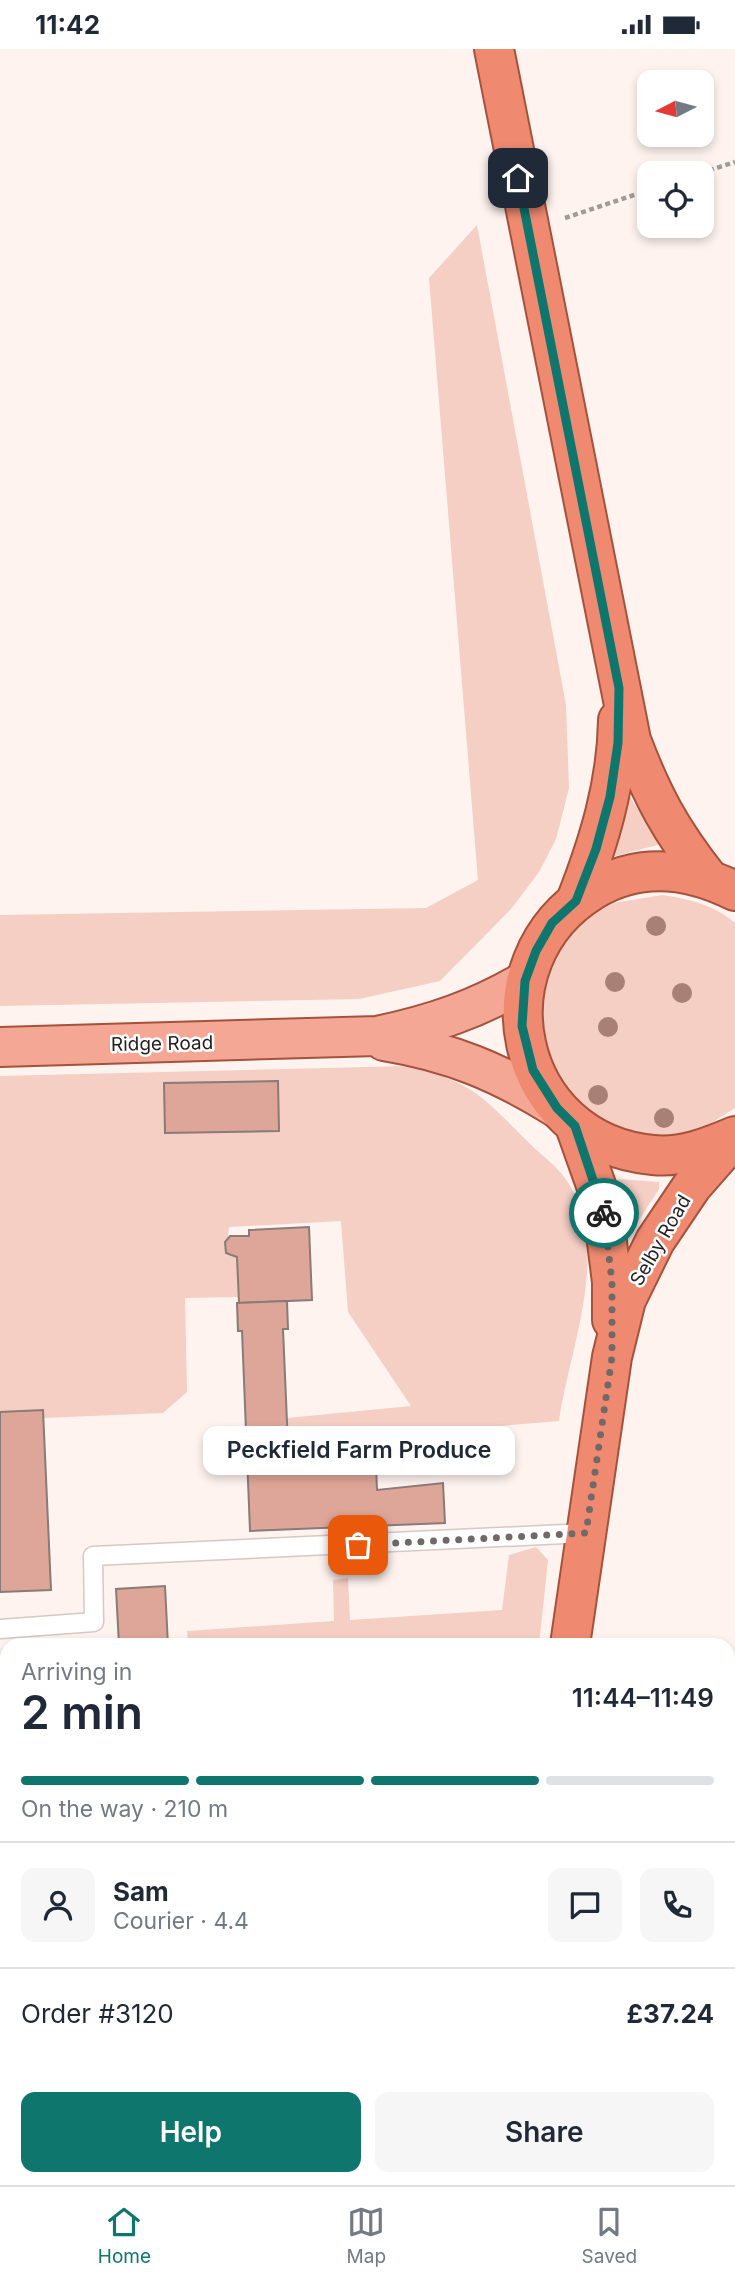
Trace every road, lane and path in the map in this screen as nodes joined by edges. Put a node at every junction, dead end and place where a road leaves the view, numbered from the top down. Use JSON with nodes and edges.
{"nodes":[{"id":1,"x":494,"y":49,"type":"edge"},
{"id":2,"x":735,"y":162,"type":"edge"},
{"id":3,"x":714,"y":169,"type":"edge"},
{"id":4,"x":637,"y":194,"type":"edge"},
{"id":5,"x":528,"y":230,"type":"junction"},
{"id":6,"x":619,"y":688,"type":"junction"},
{"id":7,"x":722,"y":885,"type":"edge"},
{"id":8,"x":576,"y":901,"type":"junction"},
{"id":9,"x":525,"y":981,"type":"junction"},
{"id":10,"x":324,"y":1039,"type":"junction"},
{"id":11,"x":0,"y":1047,"type":"edge"},
{"id":12,"x":566,"y":1117,"type":"junction"},
{"id":13,"x":735,"y":1136,"type":"edge"},
{"id":14,"x":612,"y":1357,"type":"junction"},
{"id":15,"x":586,"y":1533,"type":"junction"},
{"id":16,"x":0,"y":1629,"type":"edge"},
{"id":17,"x":571,"y":1638,"type":"edge"}],
"edges":[{"from":1,"to":5,"type":"highway"},
{"from":2,"to":3,"type":"path"},
{"from":4,"to":5,"type":"path"},
{"from":5,"to":6,"type":"highway"},
{"from":6,"to":7,"type":"highway"},
{"from":6,"to":8,"type":"highway"},
{"from":7,"to":8,"type":"highway"},
{"from":8,"to":9,"type":"highway","name":"Selby Road"},
{"from":9,"to":10,"type":"main road","name":"Ridge Road"},
{"from":9,"to":12,"type":"highway","name":"Selby Road"},
{"from":10,"to":11,"type":"main road","name":"Ridge Road"},
{"from":10,"to":12,"type":"main road","name":"Ridge Road"},
{"from":12,"to":13,"type":"highway"},
{"from":12,"to":14,"type":"highway","name":"Selby Road"},
{"from":13,"to":14,"type":"highway","name":"Selby Road"},
{"from":14,"to":15,"type":"highway","name":"Selby Road"},
{"from":15,"to":16,"type":"lane"},
{"from":15,"to":17,"type":"highway","name":"Selby Road"}]}
